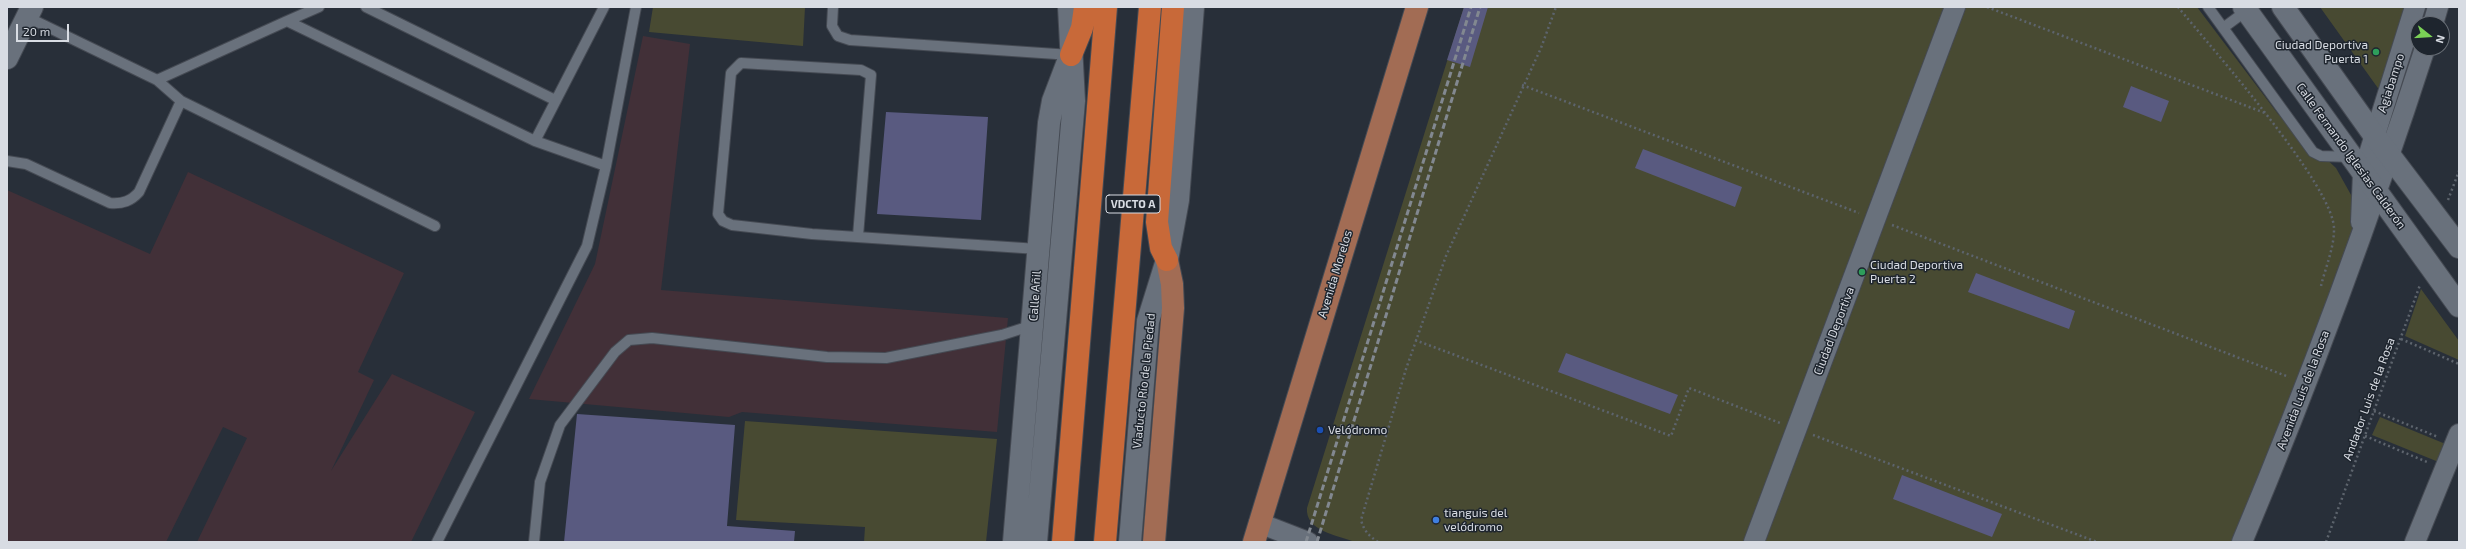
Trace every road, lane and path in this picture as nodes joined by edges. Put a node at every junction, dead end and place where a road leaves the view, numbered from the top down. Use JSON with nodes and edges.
{"nodes":[{"id":1,"x":319,"y":7,"type":"edge"},
{"id":2,"x":366,"y":7,"type":"edge"},
{"id":3,"x":604,"y":7,"type":"edge"},
{"id":4,"x":833,"y":7,"type":"edge"},
{"id":5,"x":1069,"y":7,"type":"edge"},
{"id":6,"x":1085,"y":7,"type":"edge"},
{"id":7,"x":1106,"y":7,"type":"edge"},
{"id":8,"x":1150,"y":7,"type":"edge"},
{"id":9,"x":1173,"y":7,"type":"edge"},
{"id":10,"x":1193,"y":7,"type":"edge"},
{"id":11,"x":1417,"y":7,"type":"edge"},
{"id":12,"x":1556,"y":7,"type":"edge"},
{"id":13,"x":1955,"y":7,"type":"edge"},
{"id":14,"x":1988,"y":7,"type":"edge"},
{"id":15,"x":2178,"y":7,"type":"edge"},
{"id":16,"x":2208,"y":7,"type":"edge"},
{"id":17,"x":2283,"y":7,"type":"edge"},
{"id":18,"x":2415,"y":7,"type":"edge"},
{"id":19,"x":634,"y":8,"type":"edge"},
{"id":20,"x":2245,"y":9,"type":"edge"},
{"id":21,"x":29,"y":12,"type":"edge"},
{"id":22,"x":286,"y":22,"type":"junction"},
{"id":23,"x":2223,"y":28,"type":"junction"},
{"id":24,"x":1071,"y":55,"type":"junction"},
{"id":25,"x":2422,"y":56,"type":"edge"},
{"id":26,"x":7,"y":58,"type":"edge"},
{"id":27,"x":157,"y":80,"type":"junction"},
{"id":28,"x":1522,"y":85,"type":"junction"},
{"id":29,"x":555,"y":100,"type":"junction"},
{"id":30,"x":181,"y":102,"type":"junction"},
{"id":31,"x":2265,"y":113,"type":"junction"},
{"id":32,"x":2374,"y":135,"type":"junction"},
{"id":33,"x":535,"y":141,"type":"junction"},
{"id":34,"x":2390,"y":156,"type":"junction"},
{"id":35,"x":7,"y":161,"type":"edge"},
{"id":36,"x":2357,"y":165,"type":"junction"},
{"id":37,"x":606,"y":166,"type":"junction"},
{"id":38,"x":2459,"y":171,"type":"edge"},
{"id":39,"x":2377,"y":194,"type":"junction"},
{"id":40,"x":1875,"y":219,"type":"junction"},
{"id":41,"x":2441,"y":221,"type":"junction"},
{"id":42,"x":435,"y":226,"type":"dead end"},
{"id":43,"x":858,"y":236,"type":"junction"},
{"id":44,"x":2360,"y":236,"type":"junction"},
{"id":45,"x":2459,"y":247,"type":"edge"},
{"id":46,"x":1038,"y":249,"type":"junction"},
{"id":47,"x":1167,"y":260,"type":"junction"},
{"id":48,"x":2428,"y":262,"type":"junction"},
{"id":49,"x":2320,"y":292,"type":"dead end"},
{"id":50,"x":2459,"y":306,"type":"edge"},
{"id":51,"x":1033,"y":325,"type":"junction"},
{"id":52,"x":2401,"y":339,"type":"junction"},
{"id":53,"x":1415,"y":340,"type":"junction"},
{"id":54,"x":2459,"y":364,"type":"edge"},
{"id":55,"x":2294,"y":370,"type":"dead end"},
{"id":56,"x":2291,"y":377,"type":"junction"},
{"id":57,"x":2288,"y":385,"type":"dead end"},
{"id":58,"x":2374,"y":410,"type":"junction"},
{"id":59,"x":1797,"y":429,"type":"junction"},
{"id":60,"x":2365,"y":436,"type":"junction"},
{"id":61,"x":2457,"y":439,"type":"edge"},
{"id":62,"x":2444,"y":469,"type":"junction"},
{"id":63,"x":1256,"y":533,"type":"edge"},
{"id":64,"x":437,"y":542,"type":"edge"},
{"id":65,"x":534,"y":542,"type":"edge"},
{"id":66,"x":1014,"y":542,"type":"edge"},
{"id":67,"x":1036,"y":542,"type":"edge"},
{"id":68,"x":1063,"y":542,"type":"edge"},
{"id":69,"x":1105,"y":542,"type":"edge"},
{"id":70,"x":1130,"y":542,"type":"edge"},
{"id":71,"x":1154,"y":542,"type":"edge"},
{"id":72,"x":1308,"y":542,"type":"edge"},
{"id":73,"x":1378,"y":542,"type":"edge"},
{"id":74,"x":1754,"y":542,"type":"edge"},
{"id":75,"x":2097,"y":542,"type":"edge"},
{"id":76,"x":2242,"y":542,"type":"edge"},
{"id":77,"x":2326,"y":542,"type":"edge"},
{"id":78,"x":2415,"y":542,"type":"edge"}],
"edges":[{"from":1,"to":22,"type":"lane"},
{"from":2,"to":29,"type":"lane"},
{"from":3,"to":29,"type":"lane"},
{"from":4,"to":24,"type":"lane"},
{"from":5,"to":24,"type":"street"},
{"from":6,"to":24,"type":"highway"},
{"from":7,"to":68,"type":"highway","number":"VDCTO A"},
{"from":8,"to":69,"type":"highway","name":"Viaducto Río de la Piedad","number":"VDCTO A"},
{"from":9,"to":47,"type":"highway"},
{"from":10,"to":47,"type":"street","name":"Viaducto Río de la Piedad"},
{"from":11,"to":63,"type":"main road","name":"Avenida Morelos"},
{"from":12,"to":28,"type":"path"},
{"from":13,"to":40,"type":"street","name":"Ciudad Deportiva"},
{"from":14,"to":31,"type":"path"},
{"from":15,"to":31,"type":"path"},
{"from":16,"to":23,"type":"lane"},
{"from":17,"to":32,"type":"street"},
{"from":18,"to":32,"type":"street","name":"Agiabampo"},
{"from":19,"to":37,"type":"lane"},
{"from":20,"to":23,"type":"lane"},
{"from":20,"to":36,"type":"street","name":"Calle Fernando Iglesias Calderón"},
{"from":21,"to":26,"type":"street"},
{"from":21,"to":27,"type":"lane"},
{"from":22,"to":27,"type":"lane"},
{"from":22,"to":33,"type":"lane"},
{"from":23,"to":36,"type":"lane"},
{"from":24,"to":46,"type":"street","name":"Calle Añil"},
{"from":24,"to":67,"type":"street"},
{"from":25,"to":34,"type":"street","name":"Agiabampo"},
{"from":27,"to":30,"type":"lane"},
{"from":28,"to":40,"type":"path"},
{"from":28,"to":53,"type":"path"},
{"from":29,"to":33,"type":"lane"},
{"from":30,"to":35,"type":"lane"},
{"from":30,"to":42,"type":"lane"},
{"from":31,"to":49,"type":"path"},
{"from":32,"to":34,"type":"street"},
{"from":32,"to":36,"type":"street","name":"Avenida Luis de la Rosa"},
{"from":33,"to":37,"type":"lane"},
{"from":34,"to":39,"type":"street","name":"Avenida Luis de la Rosa"},
{"from":34,"to":41,"type":"street"},
{"from":36,"to":39,"type":"street","name":"Calle Fernando Iglesias Calderón"},
{"from":36,"to":44,"type":"street","name":"Avenida Luis de la Rosa"},
{"from":37,"to":64,"type":"lane"},
{"from":38,"to":41,"type":"path"},
{"from":39,"to":44,"type":"street","name":"Avenida Luis de la Rosa"},
{"from":39,"to":48,"type":"street","name":"Calle Fernando Iglesias Calderón"},
{"from":40,"to":56,"type":"path"},
{"from":40,"to":59,"type":"street","name":"Ciudad Deportiva"},
{"from":41,"to":45,"type":"street"},
{"from":43,"to":43,"type":"lane"},
{"from":43,"to":46,"type":"lane"},
{"from":44,"to":76,"type":"street","name":"Avenida Luis de la Rosa"},
{"from":46,"to":51,"type":"street","name":"Calle Añil"},
{"from":47,"to":70,"type":"street","name":"Viaducto Río de la Piedad"},
{"from":47,"to":71,"type":"main road"},
{"from":48,"to":50,"type":"street","name":"Calle Fernando Iglesias Calderón"},
{"from":48,"to":52,"type":"path","name":"Andador Luis de la Rosa"},
{"from":51,"to":65,"type":"lane"},
{"from":51,"to":66,"type":"street","name":"Calle Añil"},
{"from":52,"to":54,"type":"path"},
{"from":52,"to":58,"type":"path","name":"Andador Luis de la Rosa"},
{"from":53,"to":59,"type":"path"},
{"from":53,"to":73,"type":"path"},
{"from":55,"to":56,"type":"path"},
{"from":56,"to":57,"type":"path"},
{"from":58,"to":60,"type":"path","name":"Andador Luis de la Rosa"},
{"from":58,"to":61,"type":"path"},
{"from":59,"to":74,"type":"street","name":"Ciudad Deportiva"},
{"from":59,"to":75,"type":"path"},
{"from":60,"to":62,"type":"path"},
{"from":60,"to":77,"type":"path","name":"Andador Luis de la Rosa"},
{"from":61,"to":62,"type":"street"},
{"from":62,"to":78,"type":"street"},
{"from":63,"to":72,"type":"street"}]}
